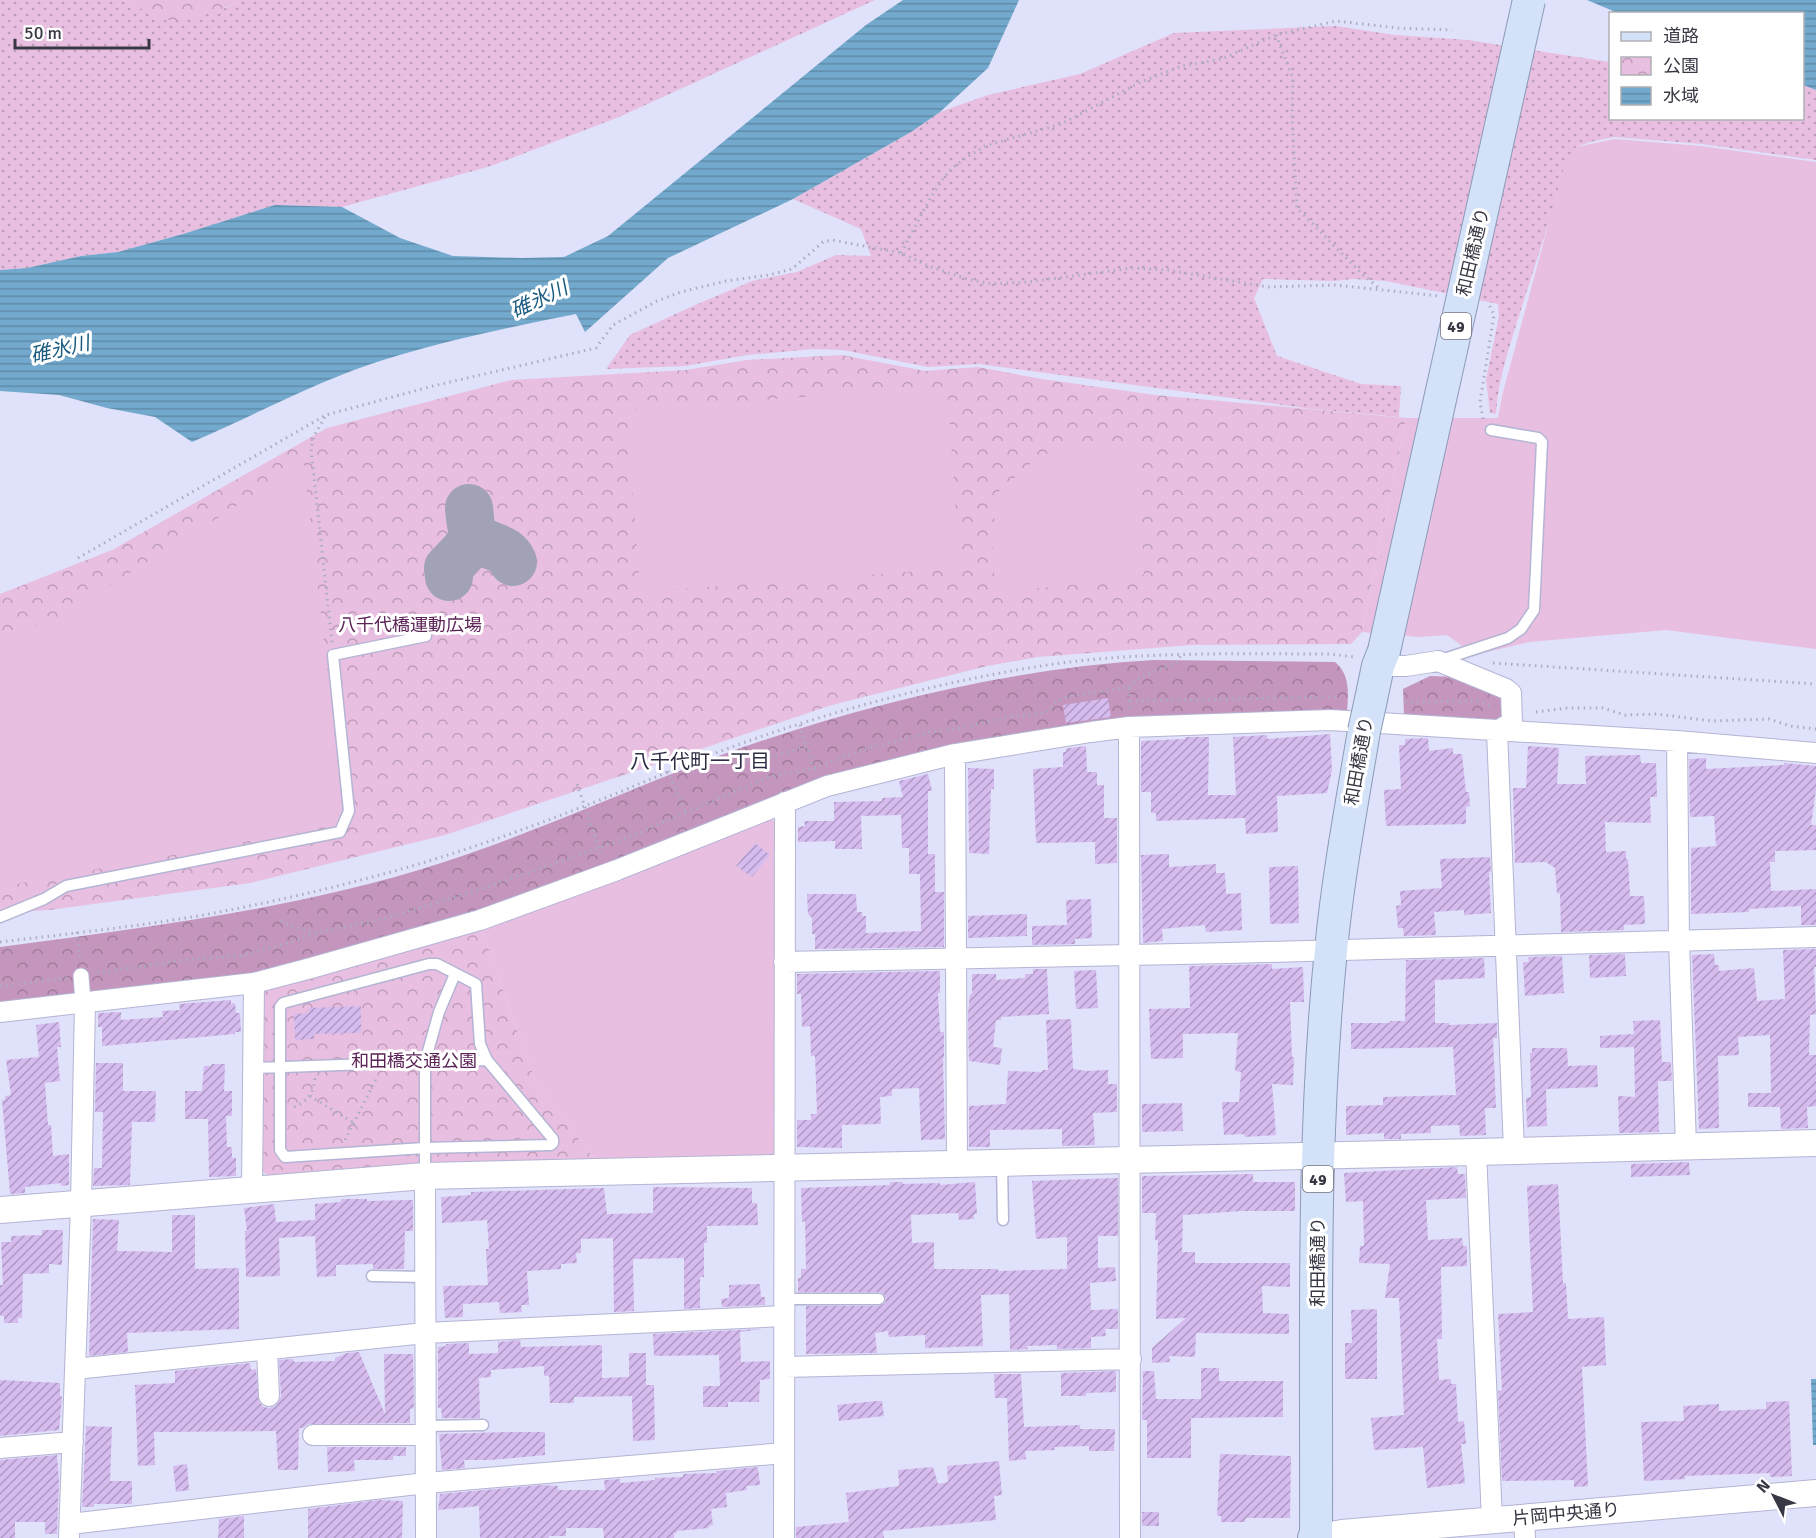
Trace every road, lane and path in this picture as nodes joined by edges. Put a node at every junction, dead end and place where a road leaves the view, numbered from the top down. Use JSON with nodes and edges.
{"nodes":[{"id":1,"x":1529,"y":0,"type":"edge"},
{"id":2,"x":1452,"y":30,"type":"dead end"},
{"id":3,"x":1276,"y":35,"type":"junction"},
{"id":4,"x":901,"y":253,"type":"junction"},
{"id":5,"x":1381,"y":290,"type":"junction"},
{"id":6,"x":1444,"y":296,"type":"dead end"},
{"id":7,"x":1487,"y":302,"type":"dead end"},
{"id":8,"x":326,"y":415,"type":"junction"},
{"id":9,"x":1491,"y":430,"type":"joint"},
{"id":10,"x":78,"y":558,"type":"dead end"},
{"id":11,"x":426,"y":636,"type":"dead end"},
{"id":12,"x":333,"y":655,"type":"junction"},
{"id":13,"x":1181,"y":655,"type":"junction"},
{"id":14,"x":1374,"y":658,"type":"junction"},
{"id":15,"x":1438,"y":661,"type":"junction"},
{"id":16,"x":1485,"y":663,"type":"dead end"},
{"id":17,"x":1816,"y":684,"type":"edge"},
{"id":18,"x":1129,"y":687,"type":"junction"},
{"id":19,"x":1340,"y":697,"type":"dead end"},
{"id":20,"x":1130,"y":701,"type":"junction"},
{"id":21,"x":1405,"y":702,"type":"dead end"},
{"id":22,"x":1512,"y":713,"type":"junction"},
{"id":23,"x":800,"y":725,"type":"junction"},
{"id":24,"x":1130,"y":727,"type":"junction"},
{"id":25,"x":1816,"y":729,"type":"edge"},
{"id":26,"x":1497,"y":731,"type":"junction"},
{"id":27,"x":1677,"y":741,"type":"junction"},
{"id":28,"x":807,"y":748,"type":"junction"},
{"id":29,"x":1816,"y":753,"type":"edge"},
{"id":30,"x":955,"y":754,"type":"junction"},
{"id":31,"x":705,"y":757,"type":"junction"},
{"id":32,"x":813,"y":769,"type":"junction"},
{"id":33,"x":668,"y":771,"type":"junction"},
{"id":34,"x":577,"y":784,"type":"dead end"},
{"id":35,"x":818,"y":790,"type":"junction"},
{"id":36,"x":785,"y":802,"type":"junction"},
{"id":37,"x":584,"y":807,"type":"junction"},
{"id":38,"x":685,"y":812,"type":"junction"},
{"id":39,"x":599,"y":848,"type":"junction"},
{"id":40,"x":0,"y":916,"type":"edge"},
{"id":41,"x":281,"y":921,"type":"dead end"},
{"id":42,"x":77,"y":932,"type":"junction"},
{"id":43,"x":316,"y":933,"type":"junction"},
{"id":44,"x":1816,"y":937,"type":"edge"},
{"id":45,"x":1679,"y":940,"type":"junction"},
{"id":46,"x":0,"y":942,"type":"edge"},
{"id":47,"x":1505,"y":946,"type":"junction"},
{"id":48,"x":1331,"y":949,"type":"junction"},
{"id":49,"x":1130,"y":955,"type":"junction"},
{"id":50,"x":956,"y":959,"type":"junction"},
{"id":51,"x":784,"y":962,"type":"junction"},
{"id":52,"x":455,"y":974,"type":"junction"},
{"id":53,"x":81,"y":976,"type":"junction"},
{"id":54,"x":254,"y":983,"type":"junction"},
{"id":55,"x":0,"y":986,"type":"edge"},
{"id":56,"x":84,"y":1002,"type":"junction"},
{"id":57,"x":0,"y":1012,"type":"edge"},
{"id":58,"x":488,"y":1060,"type":"junction"},
{"id":59,"x":425,"y":1062,"type":"junction"},
{"id":60,"x":383,"y":1064,"type":"junction"},
{"id":61,"x":315,"y":1066,"type":"junction"},
{"id":62,"x":254,"y":1068,"type":"junction"},
{"id":63,"x":279,"y":1068,"type":"junction"},
{"id":64,"x":309,"y":1096,"type":"junction"},
{"id":65,"x":280,"y":1109,"type":"junction"},
{"id":66,"x":354,"y":1123,"type":"junction"},
{"id":67,"x":1816,"y":1143,"type":"edge"},
{"id":68,"x":1686,"y":1146,"type":"junction"},
{"id":69,"x":423,"y":1148,"type":"junction"},
{"id":70,"x":1514,"y":1150,"type":"junction"},
{"id":71,"x":1476,"y":1152,"type":"junction"},
{"id":72,"x":337,"y":1155,"type":"junction"},
{"id":73,"x":1318,"y":1155,"type":"junction"},
{"id":74,"x":1130,"y":1160,"type":"junction"},
{"id":75,"x":1002,"y":1162,"type":"junction"},
{"id":76,"x":957,"y":1163,"type":"junction"},
{"id":77,"x":784,"y":1168,"type":"junction"},
{"id":78,"x":424,"y":1176,"type":"junction"},
{"id":79,"x":252,"y":1190,"type":"junction"},
{"id":80,"x":81,"y":1204,"type":"junction"},
{"id":81,"x":0,"y":1210,"type":"edge"},
{"id":82,"x":1003,"y":1220,"type":"dead end"},
{"id":83,"x":372,"y":1276,"type":"dead end"},
{"id":84,"x":425,"y":1277,"type":"junction"},
{"id":85,"x":879,"y":1299,"type":"dead end"},
{"id":86,"x":784,"y":1307,"type":"junction"},
{"id":87,"x":425,"y":1333,"type":"junction"},
{"id":88,"x":267,"y":1350,"type":"junction"},
{"id":89,"x":1131,"y":1359,"type":"junction"},
{"id":90,"x":783,"y":1367,"type":"junction"},
{"id":91,"x":75,"y":1369,"type":"junction"},
{"id":92,"x":269,"y":1396,"type":"dead end"},
{"id":93,"x":483,"y":1425,"type":"dead end"},
{"id":94,"x":426,"y":1431,"type":"junction"},
{"id":95,"x":313,"y":1436,"type":"dead end"},
{"id":96,"x":73,"y":1442,"type":"junction"},
{"id":97,"x":0,"y":1448,"type":"edge"},
{"id":98,"x":784,"y":1453,"type":"junction"},
{"id":99,"x":426,"y":1483,"type":"junction"},
{"id":100,"x":1816,"y":1493,"type":"edge"},
{"id":101,"x":1492,"y":1520,"type":"junction"},
{"id":102,"x":1525,"y":1528,"type":"edge"},
{"id":103,"x":69,"y":1531,"type":"edge"},
{"id":104,"x":426,"y":1538,"type":"edge"},
{"id":105,"x":784,"y":1538,"type":"edge"},
{"id":106,"x":1130,"y":1538,"type":"edge"},
{"id":107,"x":1315,"y":1538,"type":"edge"}],
"edges":[{"from":1,"to":14,"type":"main road","name":"和田橋通り","number":"49","bridge":true},
{"from":2,"to":3,"type":"path"},
{"from":3,"to":4,"type":"path"},
{"from":3,"to":5,"type":"path"},
{"from":4,"to":5,"type":"path"},
{"from":4,"to":8,"type":"path"},
{"from":5,"to":6,"type":"path"},
{"from":7,"to":9,"type":"path"},
{"from":8,"to":10,"type":"path"},
{"from":8,"to":12,"type":"path"},
{"from":9,"to":15,"type":"lane"},
{"from":11,"to":12,"type":"lane"},
{"from":12,"to":40,"type":"lane"},
{"from":13,"to":14,"type":"path"},
{"from":13,"to":18,"type":"path"},
{"from":13,"to":23,"type":"path"},
{"from":14,"to":15,"type":"street"},
{"from":14,"to":48,"type":"main road","name":"和田橋通り","number":"49"},
{"from":15,"to":22,"type":"street"},
{"from":16,"to":17,"type":"path"},
{"from":18,"to":20,"type":"path"},
{"from":18,"to":32,"type":"path"},
{"from":19,"to":20,"type":"path"},
{"from":20,"to":24,"type":"path"},
{"from":21,"to":22,"type":"path"},
{"from":22,"to":25,"type":"path"},
{"from":22,"to":26,"type":"street"},
{"from":23,"to":28,"type":"path"},
{"from":23,"to":31,"type":"path"},
{"from":24,"to":26,"type":"street"},
{"from":24,"to":30,"type":"street"},
{"from":24,"to":49,"type":"street"},
{"from":26,"to":27,"type":"street"},
{"from":26,"to":47,"type":"street"},
{"from":27,"to":29,"type":"street"},
{"from":27,"to":45,"type":"street"},
{"from":28,"to":31,"type":"path"},
{"from":28,"to":32,"type":"path"},
{"from":30,"to":35,"type":"street"},
{"from":30,"to":50,"type":"street"},
{"from":31,"to":33,"type":"path"},
{"from":32,"to":35,"type":"path"},
{"from":32,"to":38,"type":"path"},
{"from":33,"to":37,"type":"path"},
{"from":33,"to":38,"type":"path"},
{"from":34,"to":37,"type":"path"},
{"from":35,"to":36,"type":"street"},
{"from":36,"to":51,"type":"street"},
{"from":36,"to":54,"type":"street"},
{"from":37,"to":39,"type":"path"},
{"from":37,"to":42,"type":"path"},
{"from":38,"to":39,"type":"path"},
{"from":39,"to":43,"type":"path"},
{"from":41,"to":43,"type":"path"},
{"from":42,"to":46,"type":"path"},
{"from":42,"to":53,"type":"path"},
{"from":43,"to":53,"type":"path"},
{"from":44,"to":45,"type":"street"},
{"from":45,"to":47,"type":"street"},
{"from":45,"to":68,"type":"street"},
{"from":47,"to":48,"type":"street"},
{"from":47,"to":70,"type":"street"},
{"from":48,"to":49,"type":"street"},
{"from":48,"to":73,"type":"main road","name":"和田橋通り","number":"49"},
{"from":49,"to":50,"type":"street"},
{"from":49,"to":74,"type":"street"},
{"from":50,"to":51,"type":"street"},
{"from":50,"to":76,"type":"street"},
{"from":51,"to":77,"type":"street"},
{"from":52,"to":58,"type":"lane"},
{"from":52,"to":59,"type":"lane"},
{"from":52,"to":63,"type":"lane"},
{"from":53,"to":55,"type":"path"},
{"from":53,"to":56,"type":"street"},
{"from":54,"to":56,"type":"street"},
{"from":54,"to":62,"type":"street"},
{"from":56,"to":57,"type":"street"},
{"from":56,"to":80,"type":"street"},
{"from":58,"to":59,"type":"lane"},
{"from":58,"to":69,"type":"lane"},
{"from":59,"to":60,"type":"lane"},
{"from":59,"to":69,"type":"lane"},
{"from":60,"to":61,"type":"lane"},
{"from":60,"to":66,"type":"path"},
{"from":61,"to":63,"type":"lane"},
{"from":61,"to":64,"type":"path"},
{"from":62,"to":63,"type":"lane"},
{"from":62,"to":79,"type":"street"},
{"from":63,"to":65,"type":"lane"},
{"from":64,"to":65,"type":"path"},
{"from":64,"to":66,"type":"path"},
{"from":65,"to":72,"type":"lane"},
{"from":66,"to":72,"type":"path"},
{"from":67,"to":68,"type":"street"},
{"from":68,"to":70,"type":"street"},
{"from":69,"to":72,"type":"lane"},
{"from":69,"to":78,"type":"lane"},
{"from":70,"to":71,"type":"street"},
{"from":71,"to":73,"type":"street"},
{"from":71,"to":101,"type":"street"},
{"from":73,"to":74,"type":"street"},
{"from":73,"to":107,"type":"main road","name":"和田橋通り","number":"49"},
{"from":74,"to":75,"type":"street"},
{"from":74,"to":89,"type":"street"},
{"from":75,"to":76,"type":"street"},
{"from":75,"to":82,"type":"lane"},
{"from":76,"to":77,"type":"street"},
{"from":77,"to":78,"type":"street"},
{"from":77,"to":86,"type":"street"},
{"from":78,"to":79,"type":"street"},
{"from":78,"to":84,"type":"street"},
{"from":79,"to":80,"type":"street"},
{"from":80,"to":81,"type":"street"},
{"from":80,"to":91,"type":"street"},
{"from":83,"to":84,"type":"lane"},
{"from":84,"to":87,"type":"street"},
{"from":85,"to":86,"type":"lane"},
{"from":86,"to":87,"type":"street"},
{"from":86,"to":90,"type":"street"},
{"from":87,"to":88,"type":"street"},
{"from":87,"to":94,"type":"street"},
{"from":88,"to":91,"type":"street"},
{"from":88,"to":92,"type":"street"},
{"from":89,"to":90,"type":"street"},
{"from":89,"to":106,"type":"street"},
{"from":90,"to":98,"type":"street"},
{"from":91,"to":96,"type":"street"},
{"from":93,"to":94,"type":"lane"},
{"from":94,"to":95,"type":"street"},
{"from":94,"to":99,"type":"street"},
{"from":96,"to":97,"type":"street"},
{"from":96,"to":103,"type":"street"},
{"from":98,"to":99,"type":"street"},
{"from":98,"to":105,"type":"street"},
{"from":99,"to":103,"type":"street"},
{"from":99,"to":104,"type":"street"},
{"from":100,"to":102,"type":"street","name":"片岡中央通り"},
{"from":101,"to":102,"type":"street","name":"片岡中央通り"},
{"from":101,"to":107,"type":"street","name":"片岡中央通り"}]}
